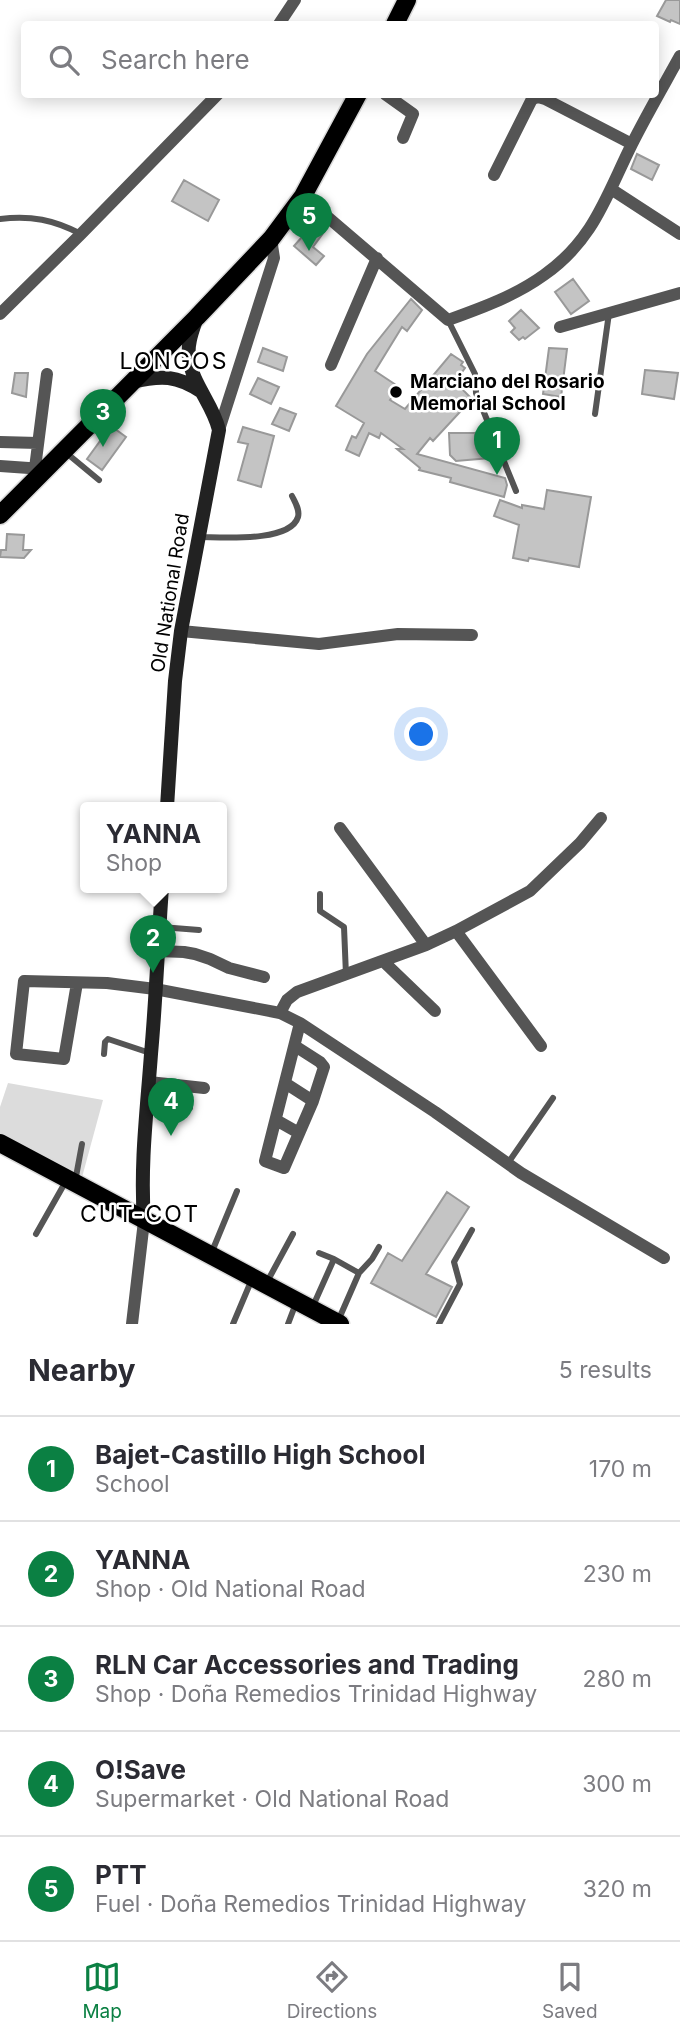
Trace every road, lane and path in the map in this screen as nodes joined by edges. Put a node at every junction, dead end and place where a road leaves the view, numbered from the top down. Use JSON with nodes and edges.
{"nodes":[{"id":1,"x":295,"y":0,"type":"edge"},
{"id":2,"x":407,"y":0,"type":"edge"},
{"id":3,"x":281,"y":21,"type":"edge"},
{"id":4,"x":396,"y":21,"type":"edge"},
{"id":5,"x":680,"y":55,"type":"edge"},
{"id":6,"x":677,"y":69,"type":"edge"},
{"id":7,"x":214,"y":98,"type":"edge"},
{"id":8,"x":356,"y":98,"type":"edge"},
{"id":9,"x":391,"y":98,"type":"edge"},
{"id":10,"x":535,"y":98,"type":"edge"},
{"id":11,"x":542,"y":98,"type":"edge"},
{"id":12,"x":403,"y":138,"type":"dead end"},
{"id":13,"x":632,"y":144,"type":"junction"},
{"id":14,"x":494,"y":174,"type":"dead end"},
{"id":15,"x":611,"y":189,"type":"junction"},
{"id":16,"x":303,"y":196,"type":"junction"},
{"id":17,"x":0,"y":219,"type":"edge"},
{"id":18,"x":81,"y":234,"type":"junction"},
{"id":19,"x":680,"y":234,"type":"edge"},
{"id":20,"x":271,"y":239,"type":"junction"},
{"id":21,"x":377,"y":258,"type":"junction"},
{"id":22,"x":680,"y":293,"type":"edge"},
{"id":23,"x":609,"y":313,"type":"junction"},
{"id":24,"x":0,"y":314,"type":"edge"},
{"id":25,"x":197,"y":317,"type":"junction"},
{"id":26,"x":448,"y":320,"type":"junction"},
{"id":27,"x":560,"y":327,"type":"dead end"},
{"id":28,"x":331,"y":365,"type":"dead end"},
{"id":29,"x":47,"y":373,"type":"dead end"},
{"id":30,"x":132,"y":382,"type":"junction"},
{"id":31,"x":202,"y":392,"type":"junction"},
{"id":32,"x":595,"y":414,"type":"dead end"},
{"id":33,"x":219,"y":430,"type":"junction"},
{"id":34,"x":0,"y":442,"type":"edge"},
{"id":35,"x":38,"y":443,"type":"junction"},
{"id":36,"x":63,"y":450,"type":"junction"},
{"id":37,"x":0,"y":466,"type":"edge"},
{"id":38,"x":39,"y":469,"type":"junction"},
{"id":39,"x":99,"y":480,"type":"dead end"},
{"id":40,"x":516,"y":491,"type":"dead end"},
{"id":41,"x":292,"y":496,"type":"dead end"},
{"id":42,"x":0,"y":515,"type":"edge"},
{"id":43,"x":198,"y":537,"type":"junction"},
{"id":44,"x":181,"y":631,"type":"junction"},
{"id":45,"x":472,"y":635,"type":"dead end"},
{"id":46,"x":167,"y":802,"type":"edge"},
{"id":47,"x":601,"y":818,"type":"dead end"},
{"id":48,"x":340,"y":828,"type":"dead end"},
{"id":49,"x":162,"y":893,"type":"edge"},
{"id":50,"x":320,"y":894,"type":"dead end"},
{"id":51,"x":159,"y":927,"type":"junction"},
{"id":52,"x":199,"y":930,"type":"dead end"},
{"id":53,"x":456,"y":931,"type":"junction"},
{"id":54,"x":426,"y":945,"type":"junction"},
{"id":55,"x":158,"y":951,"type":"junction"},
{"id":56,"x":384,"y":962,"type":"junction"},
{"id":57,"x":346,"y":975,"type":"junction"},
{"id":58,"x":264,"y":977,"type":"dead end"},
{"id":59,"x":77,"y":983,"type":"junction"},
{"id":60,"x":155,"y":989,"type":"junction"},
{"id":61,"x":435,"y":1011,"type":"dead end"},
{"id":62,"x":280,"y":1013,"type":"junction"},
{"id":63,"x":300,"y":1023,"type":"junction"},
{"id":64,"x":295,"y":1046,"type":"junction"},
{"id":65,"x":541,"y":1046,"type":"dead end"},
{"id":66,"x":104,"y":1054,"type":"dead end"},
{"id":67,"x":151,"y":1054,"type":"junction"},
{"id":68,"x":149,"y":1082,"type":"junction"},
{"id":69,"x":285,"y":1083,"type":"junction"},
{"id":70,"x":204,"y":1088,"type":"dead end"},
{"id":71,"x":553,"y":1098,"type":"dead end"},
{"id":72,"x":313,"y":1101,"type":"junction"},
{"id":73,"x":146,"y":1102,"type":"junction"},
{"id":74,"x":190,"y":1108,"type":"dead end"},
{"id":75,"x":275,"y":1120,"type":"junction"},
{"id":76,"x":299,"y":1133,"type":"junction"},
{"id":77,"x":0,"y":1143,"type":"edge"},
{"id":78,"x":82,"y":1144,"type":"dead end"},
{"id":79,"x":508,"y":1163,"type":"junction"},
{"id":80,"x":71,"y":1182,"type":"junction"},
{"id":81,"x":237,"y":1191,"type":"dead end"},
{"id":82,"x":144,"y":1221,"type":"junction"},
{"id":83,"x":472,"y":1230,"type":"dead end"},
{"id":84,"x":36,"y":1234,"type":"dead end"},
{"id":85,"x":293,"y":1234,"type":"dead end"},
{"id":86,"x":379,"y":1247,"type":"dead end"},
{"id":87,"x":320,"y":1253,"type":"dead end"},
{"id":88,"x":211,"y":1256,"type":"junction"},
{"id":89,"x":664,"y":1258,"type":"dead end"},
{"id":90,"x":334,"y":1259,"type":"junction"},
{"id":91,"x":359,"y":1273,"type":"junction"},
{"id":92,"x":259,"y":1281,"type":"junction"},
{"id":93,"x":304,"y":1305,"type":"junction"},
{"id":94,"x":339,"y":1323,"type":"edge"},
{"id":95,"x":132,"y":1324,"type":"edge"},
{"id":96,"x":233,"y":1324,"type":"edge"},
{"id":97,"x":288,"y":1324,"type":"edge"},
{"id":98,"x":439,"y":1324,"type":"edge"}],
"edges":[{"from":1,"to":3,"type":"street"},
{"from":2,"to":4,"type":"main road"},
{"from":5,"to":6,"type":"street"},
{"from":6,"to":13,"type":"street"},
{"from":7,"to":18,"type":"street"},
{"from":8,"to":16,"type":"main road"},
{"from":9,"to":12,"type":"street"},
{"from":10,"to":14,"type":"street"},
{"from":11,"to":13,"type":"street"},
{"from":13,"to":15,"type":"street"},
{"from":15,"to":19,"type":"street"},
{"from":15,"to":26,"type":"street"},
{"from":16,"to":20,"type":"main road"},
{"from":16,"to":21,"type":"street"},
{"from":17,"to":18,"type":"lane"},
{"from":18,"to":24,"type":"street"},
{"from":20,"to":25,"type":"main road"},
{"from":20,"to":33,"type":"street"},
{"from":21,"to":26,"type":"street"},
{"from":21,"to":28,"type":"street"},
{"from":22,"to":23,"type":"street"},
{"from":23,"to":27,"type":"street"},
{"from":23,"to":32,"type":"lane"},
{"from":25,"to":30,"type":"main road"},
{"from":25,"to":31,"type":"main road"},
{"from":26,"to":40,"type":"lane"},
{"from":29,"to":35,"type":"street"},
{"from":30,"to":31,"type":"main road"},
{"from":30,"to":36,"type":"main road"},
{"from":31,"to":33,"type":"main road"},
{"from":33,"to":43,"type":"main road","name":"Old National Road"},
{"from":34,"to":35,"type":"street"},
{"from":35,"to":38,"type":"street"},
{"from":36,"to":38,"type":"main road"},
{"from":36,"to":39,"type":"lane"},
{"from":37,"to":38,"type":"street"},
{"from":38,"to":42,"type":"main road"},
{"from":41,"to":43,"type":"lane"},
{"from":43,"to":44,"type":"main road","name":"Old National Road"},
{"from":44,"to":45,"type":"street"},
{"from":44,"to":46,"type":"main road","name":"Old National Road"},
{"from":47,"to":53,"type":"street"},
{"from":48,"to":54,"type":"street"},
{"from":49,"to":51,"type":"main road"},
{"from":50,"to":57,"type":"lane"},
{"from":51,"to":52,"type":"lane"},
{"from":51,"to":55,"type":"main road"},
{"from":53,"to":54,"type":"street"},
{"from":53,"to":65,"type":"street"},
{"from":54,"to":56,"type":"street"},
{"from":55,"to":58,"type":"street"},
{"from":55,"to":60,"type":"main road"},
{"from":56,"to":57,"type":"street"},
{"from":56,"to":61,"type":"street"},
{"from":57,"to":62,"type":"street"},
{"from":59,"to":59,"type":"street"},
{"from":59,"to":60,"type":"street"},
{"from":60,"to":62,"type":"street"},
{"from":60,"to":67,"type":"main road"},
{"from":62,"to":63,"type":"street"},
{"from":63,"to":64,"type":"street"},
{"from":63,"to":79,"type":"street"},
{"from":64,"to":69,"type":"street"},
{"from":64,"to":72,"type":"street"},
{"from":66,"to":67,"type":"lane"},
{"from":67,"to":68,"type":"main road"},
{"from":68,"to":70,"type":"street"},
{"from":68,"to":73,"type":"main road"},
{"from":69,"to":72,"type":"street"},
{"from":69,"to":75,"type":"street"},
{"from":71,"to":79,"type":"lane"},
{"from":72,"to":76,"type":"street"},
{"from":73,"to":74,"type":"lane"},
{"from":73,"to":82,"type":"main road"},
{"from":75,"to":76,"type":"street"},
{"from":75,"to":76,"type":"street"},
{"from":77,"to":80,"type":"main road"},
{"from":78,"to":80,"type":"lane"},
{"from":79,"to":89,"type":"street"},
{"from":80,"to":82,"type":"main road"},
{"from":80,"to":84,"type":"lane"},
{"from":81,"to":88,"type":"lane"},
{"from":82,"to":88,"type":"main road"},
{"from":82,"to":95,"type":"street"},
{"from":83,"to":98,"type":"lane"},
{"from":85,"to":92,"type":"lane"},
{"from":86,"to":91,"type":"lane"},
{"from":87,"to":90,"type":"lane"},
{"from":88,"to":92,"type":"main road"},
{"from":90,"to":91,"type":"lane"},
{"from":90,"to":93,"type":"lane"},
{"from":91,"to":94,"type":"lane"},
{"from":92,"to":93,"type":"main road"},
{"from":92,"to":96,"type":"lane"},
{"from":93,"to":94,"type":"main road"},
{"from":93,"to":97,"type":"lane"}]}
